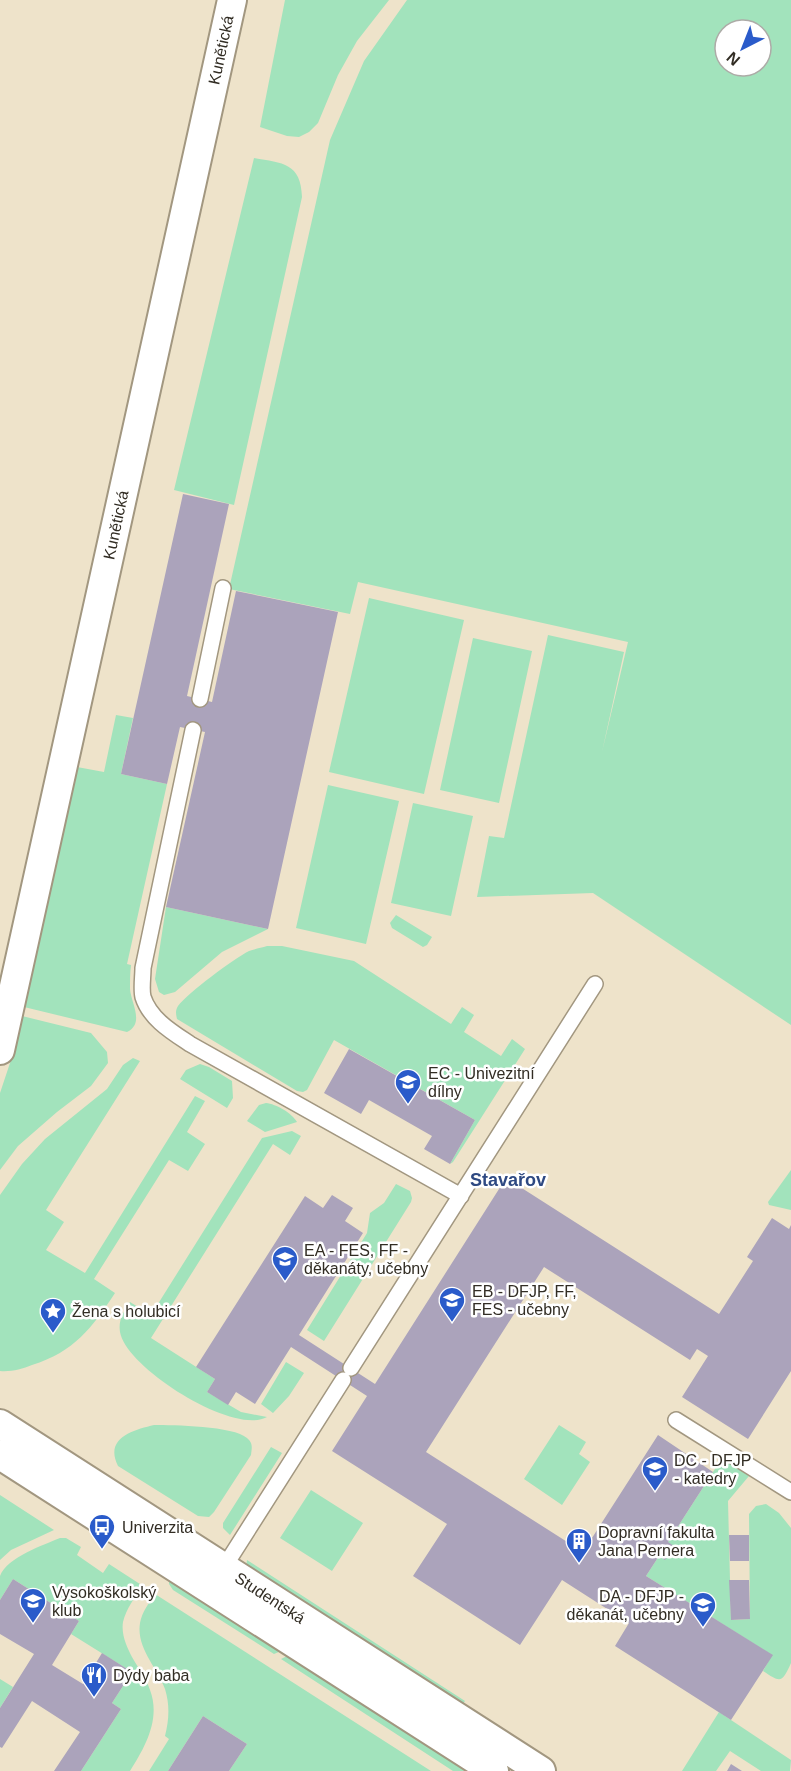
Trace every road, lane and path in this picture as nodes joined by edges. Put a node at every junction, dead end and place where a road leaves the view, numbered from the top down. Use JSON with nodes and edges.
{"nodes":[{"id":1,"x":232,"y":0,"type":"edge"},
{"id":2,"x":223,"y":588,"type":"dead end"},
{"id":3,"x":200,"y":699,"type":"dead end"},
{"id":4,"x":193,"y":730,"type":"dead end"},
{"id":5,"x":595,"y":984,"type":"dead end"},
{"id":6,"x":0,"y":1050,"type":"edge"},
{"id":7,"x":461,"y":1196,"type":"junction"},
{"id":8,"x":676,"y":1420,"type":"dead end"},
{"id":9,"x":0,"y":1424,"type":"edge"},
{"id":10,"x":0,"y":1455,"type":"edge"},
{"id":11,"x":791,"y":1492,"type":"edge"},
{"id":12,"x":217,"y":1579,"type":"junction"},
{"id":13,"x":494,"y":1771,"type":"edge"},
{"id":14,"x":541,"y":1771,"type":"edge"}],
"edges":[{"from":1,"to":6,"type":"street","name":"Kunětická"},
{"from":2,"to":3,"type":"lane"},
{"from":4,"to":7,"type":"lane"},
{"from":5,"to":7,"type":"lane"},
{"from":7,"to":12,"type":"lane"},
{"from":8,"to":11,"type":"lane"},
{"from":9,"to":12,"type":"street","name":"Studentská"},
{"from":10,"to":12,"type":"street","name":"Studentská"},
{"from":12,"to":13,"type":"street","name":"Studentská"},
{"from":12,"to":14,"type":"street","name":"Studentská"}]}
